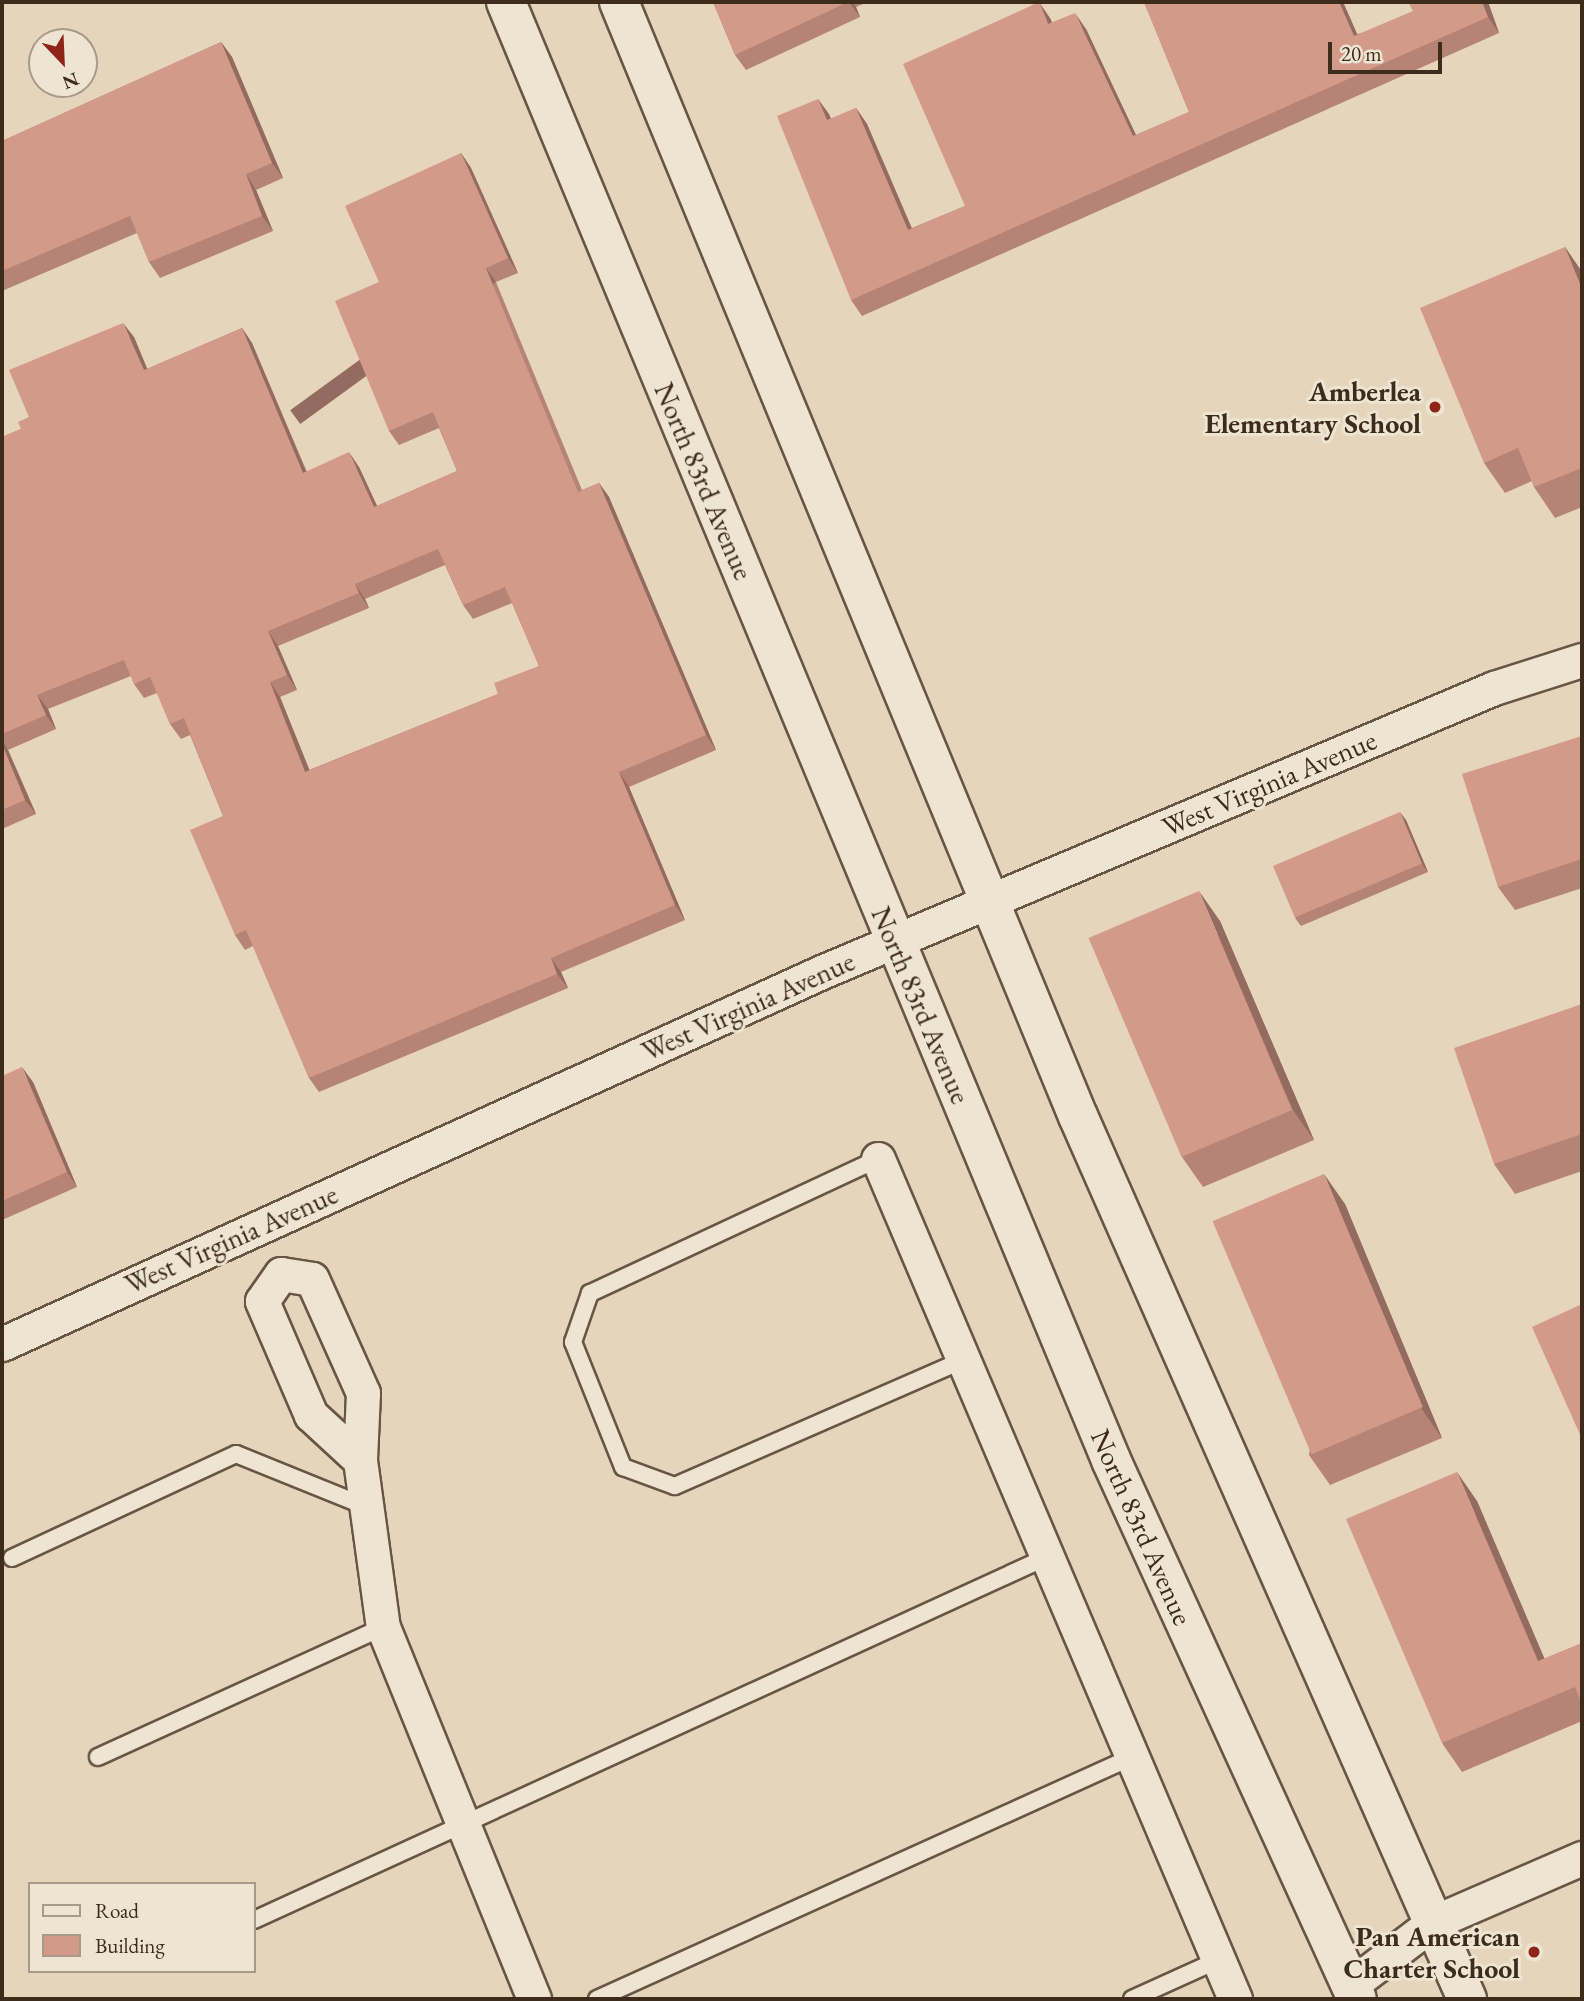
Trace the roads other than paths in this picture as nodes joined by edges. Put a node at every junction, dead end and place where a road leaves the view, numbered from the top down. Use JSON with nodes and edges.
{"nodes":[{"id":1,"x":506,"y":2,"type":"edge"},
{"id":2,"x":619,"y":2,"type":"edge"},
{"id":3,"x":1582,"y":660,"type":"edge"},
{"id":4,"x":989,"y":901,"type":"junction"},
{"id":5,"x":894,"y":941,"type":"junction"},
{"id":6,"x":878,"y":1159,"type":"joint"},
{"id":7,"x":258,"y":1227,"type":"junction"},
{"id":8,"x":281,"y":1274,"type":"junction"},
{"id":9,"x":2,"y":1344,"type":"edge"},
{"id":10,"x":964,"y":1360,"type":"junction"},
{"id":11,"x":360,"y":1460,"type":"junction"},
{"id":12,"x":367,"y":1507,"type":"junction"},
{"id":13,"x":1047,"y":1557,"type":"junction"},
{"id":14,"x":12,"y":1558,"type":"dead end"},
{"id":15,"x":383,"y":1627,"type":"junction"},
{"id":16,"x":98,"y":1756,"type":"dead end"},
{"id":17,"x":1132,"y":1757,"type":"junction"},
{"id":18,"x":462,"y":1826,"type":"junction"},
{"id":19,"x":1582,"y":1858,"type":"edge"},
{"id":20,"x":256,"y":1919,"type":"edge"},
{"id":21,"x":1434,"y":1922,"type":"junction"},
{"id":22,"x":1219,"y":1961,"type":"junction"},
{"id":23,"x":1354,"y":1992,"type":"edge"},
{"id":24,"x":534,"y":1999,"type":"edge"},
{"id":25,"x":597,"y":1999,"type":"edge"},
{"id":26,"x":1132,"y":1999,"type":"edge"},
{"id":27,"x":1235,"y":1999,"type":"edge"},
{"id":28,"x":1467,"y":1999,"type":"edge"}],
"edges":[{"from":1,"to":5,"type":"main road","name":"North 83rd Avenue"},
{"from":2,"to":4,"type":"main road"},
{"from":3,"to":4,"type":"street","name":"West Virginia Avenue"},
{"from":4,"to":5,"type":"street","name":"West Virginia Avenue"},
{"from":4,"to":21,"type":"main road"},
{"from":5,"to":7,"type":"street","name":"West Virginia Avenue"},
{"from":5,"to":23,"type":"main road","name":"North 83rd Avenue"},
{"from":6,"to":10,"type":"street"},
{"from":6,"to":10,"type":"lane"},
{"from":7,"to":8,"type":"street"},
{"from":7,"to":9,"type":"street","name":"West Virginia Avenue"},
{"from":8,"to":11,"type":"street"},
{"from":8,"to":11,"type":"street"},
{"from":10,"to":13,"type":"street"},
{"from":11,"to":12,"type":"street"},
{"from":12,"to":14,"type":"lane"},
{"from":12,"to":15,"type":"street"},
{"from":13,"to":17,"type":"street"},
{"from":13,"to":18,"type":"lane"},
{"from":15,"to":16,"type":"lane"},
{"from":15,"to":18,"type":"street"},
{"from":17,"to":22,"type":"street"},
{"from":17,"to":25,"type":"lane"},
{"from":18,"to":20,"type":"lane"},
{"from":18,"to":24,"type":"street"},
{"from":19,"to":21,"type":"street"},
{"from":21,"to":23,"type":"street"},
{"from":21,"to":28,"type":"main road"},
{"from":22,"to":26,"type":"lane"},
{"from":22,"to":27,"type":"street"}]}
